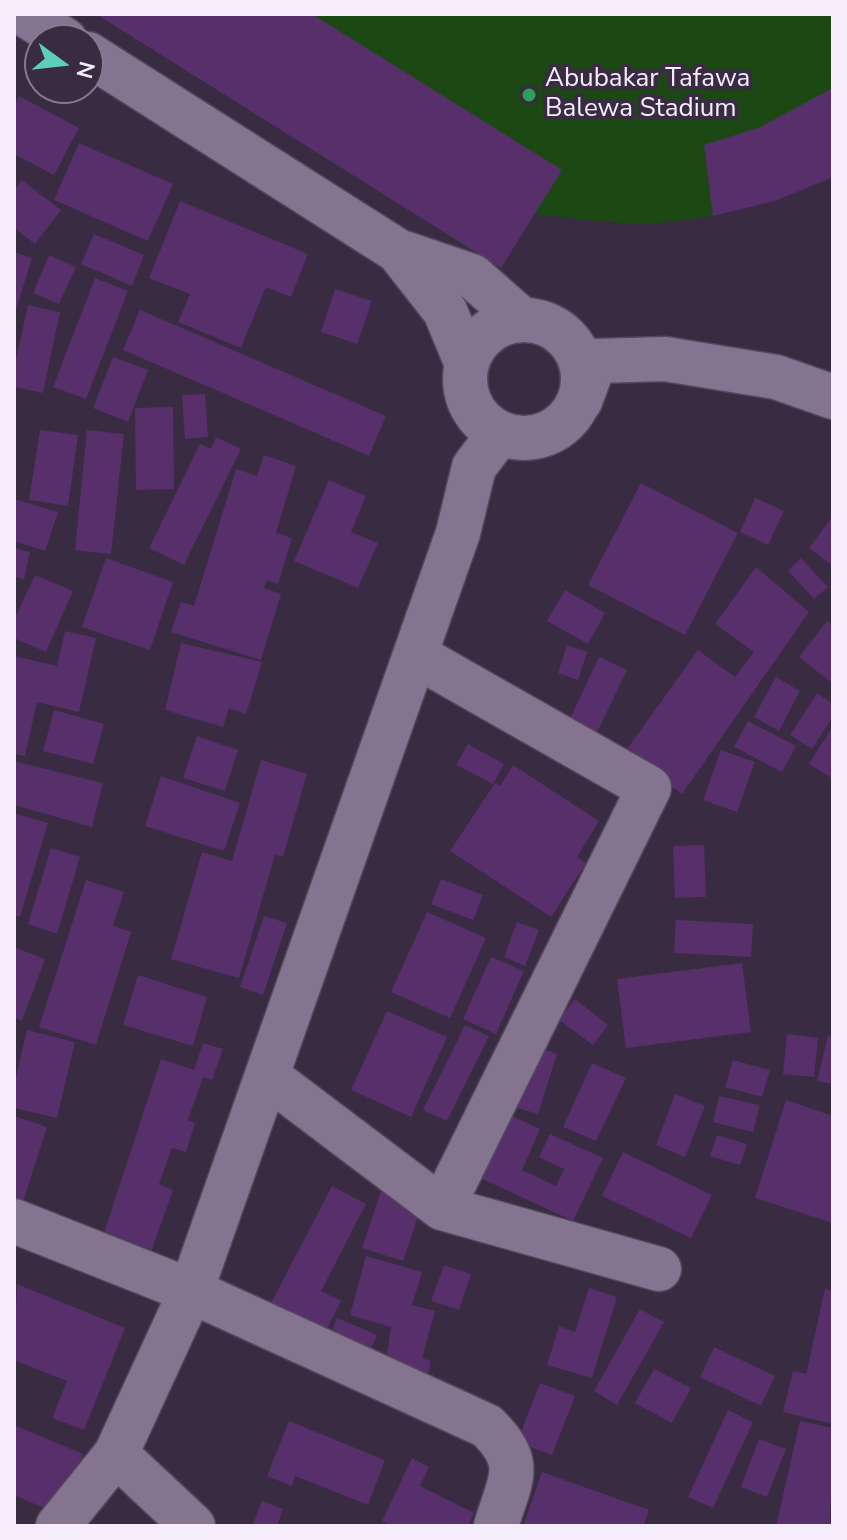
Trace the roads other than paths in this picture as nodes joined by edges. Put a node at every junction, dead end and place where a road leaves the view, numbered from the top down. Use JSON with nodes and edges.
{"nodes":[{"id":1,"x":104,"y":64,"type":"edge"},
{"id":2,"x":398,"y":251,"type":"junction"},
{"id":3,"x":522,"y":320,"type":"junction"},
{"id":4,"x":576,"y":352,"type":"junction"},
{"id":5,"x":665,"y":359,"type":"junction"},
{"id":6,"x":467,"y":364,"type":"junction"},
{"id":7,"x":833,"y":397,"type":"edge"},
{"id":8,"x":566,"y":417,"type":"junction"},
{"id":9,"x":499,"y":434,"type":"junction"},
{"id":10,"x":458,"y":533,"type":"junction"},
{"id":11,"x":415,"y":655,"type":"junction"},
{"id":12,"x":267,"y":1076,"type":"junction"},
{"id":13,"x":442,"y":1208,"type":"junction"},
{"id":14,"x":14,"y":1221,"type":"edge"},
{"id":15,"x":659,"y":1269,"type":"dead end"},
{"id":16,"x":191,"y":1291,"type":"junction"},
{"id":17,"x":116,"y":1454,"type":"junction"},
{"id":18,"x":58,"y":1526,"type":"edge"},
{"id":19,"x":193,"y":1526,"type":"edge"},
{"id":20,"x":496,"y":1526,"type":"edge"}],
"edges":[{"from":1,"to":2,"type":"street"},
{"from":2,"to":3,"type":"street"},
{"from":2,"to":6,"type":"street"},
{"from":3,"to":4,"type":"street"},
{"from":3,"to":6,"type":"street"},
{"from":4,"to":5,"type":"street"},
{"from":4,"to":8,"type":"street"},
{"from":5,"to":7,"type":"street"},
{"from":5,"to":8,"type":"street"},
{"from":6,"to":9,"type":"street"},
{"from":8,"to":9,"type":"street"},
{"from":8,"to":10,"type":"street"},
{"from":9,"to":10,"type":"street"},
{"from":10,"to":11,"type":"street"},
{"from":11,"to":12,"type":"street"},
{"from":11,"to":13,"type":"street"},
{"from":12,"to":13,"type":"street"},
{"from":12,"to":16,"type":"street"},
{"from":13,"to":15,"type":"street"},
{"from":14,"to":16,"type":"street"},
{"from":16,"to":17,"type":"street"},
{"from":16,"to":20,"type":"street"},
{"from":17,"to":18,"type":"street"},
{"from":17,"to":19,"type":"street"}]}
